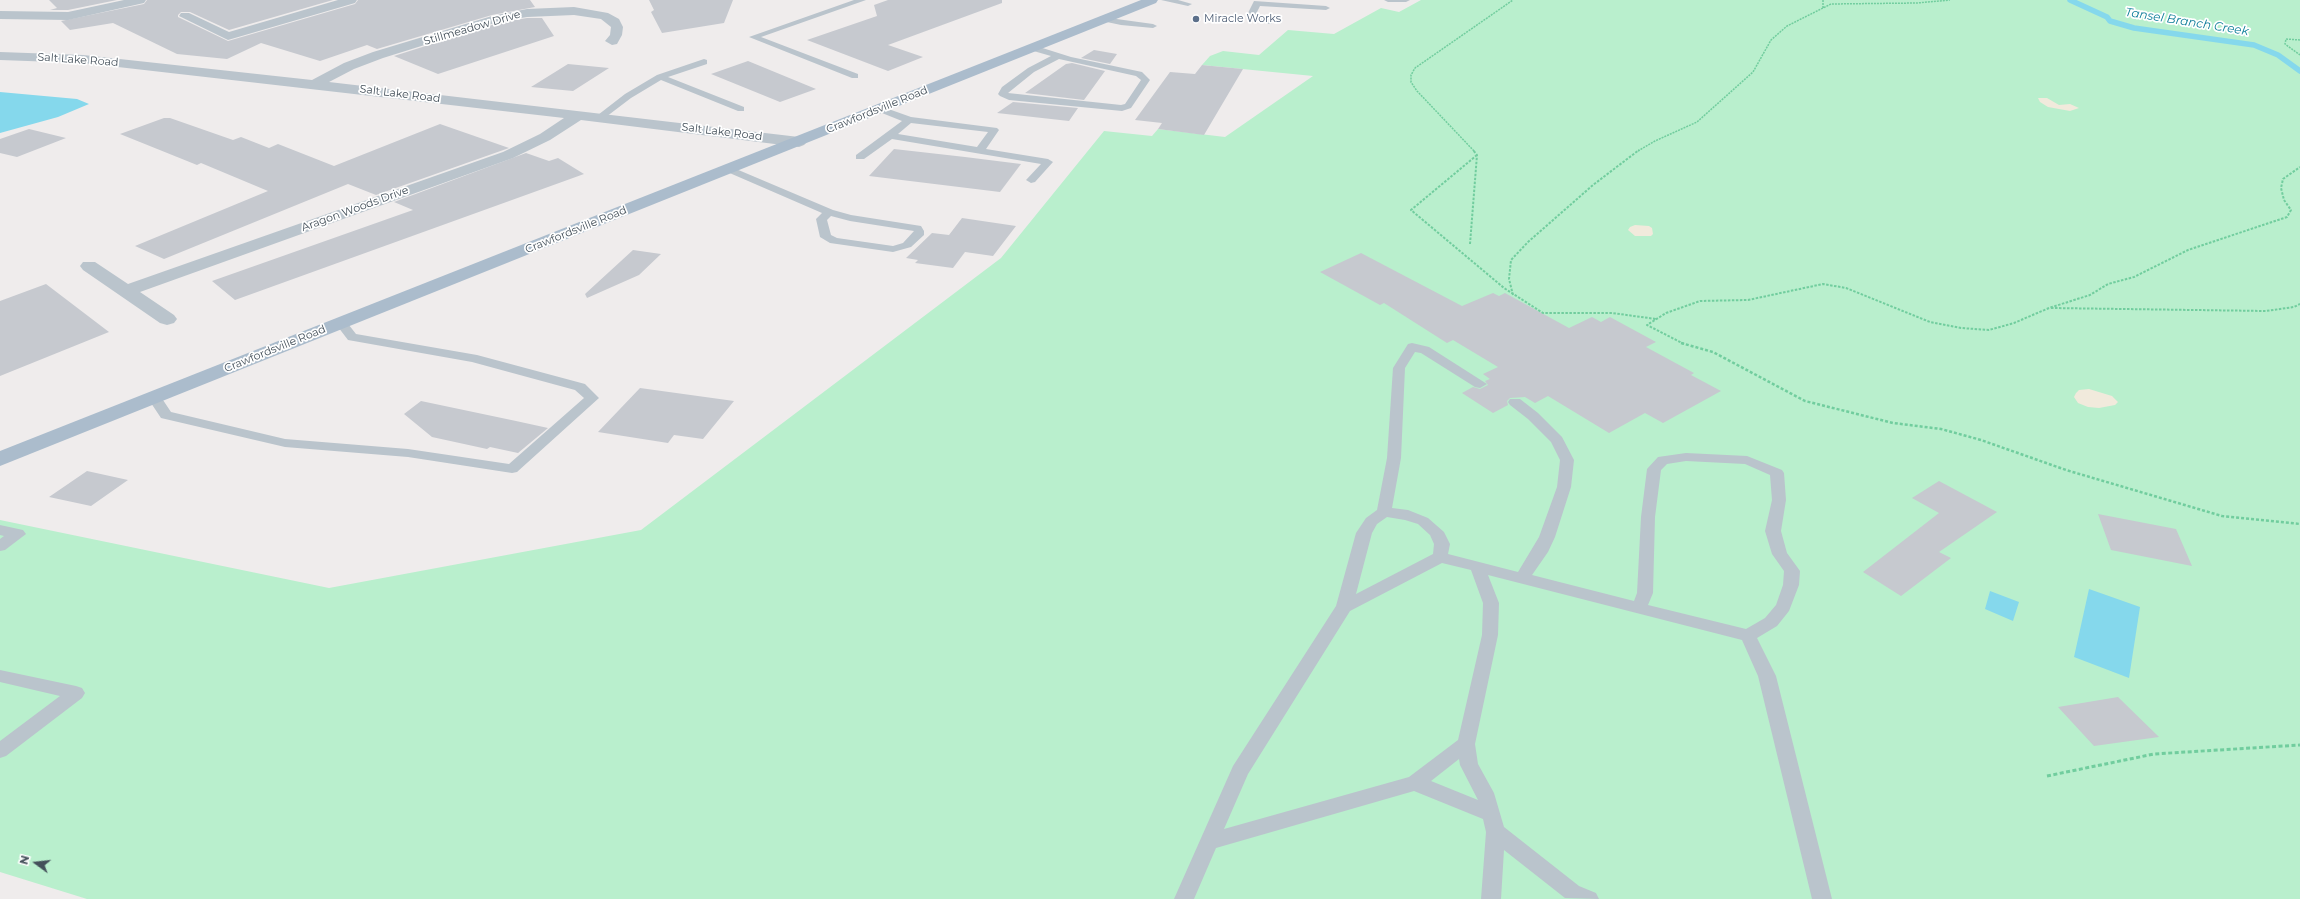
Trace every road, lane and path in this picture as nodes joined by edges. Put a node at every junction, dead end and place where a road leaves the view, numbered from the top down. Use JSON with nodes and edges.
{"nodes":[{"id":1,"x":140,"y":0,"type":"edge"},
{"id":2,"x":351,"y":0,"type":"edge"},
{"id":3,"x":862,"y":0,"type":"edge"},
{"id":4,"x":1152,"y":0,"type":"edge"},
{"id":5,"x":1165,"y":0,"type":"edge"},
{"id":6,"x":1388,"y":0,"type":"edge"},
{"id":7,"x":1406,"y":0,"type":"edge"},
{"id":8,"x":1513,"y":0,"type":"edge"},
{"id":9,"x":1824,"y":0,"type":"edge"},
{"id":10,"x":1950,"y":0,"type":"edge"},
{"id":11,"x":26,"y":2,"type":"dead end"},
{"id":12,"x":1188,"y":4,"type":"dead end"},
{"id":13,"x":1326,"y":8,"type":"dead end"},
{"id":14,"x":1823,"y":8,"type":"junction"},
{"id":15,"x":0,"y":12,"type":"edge"},
{"id":16,"x":0,"y":15,"type":"edge"},
{"id":17,"x":185,"y":16,"type":"dead end"},
{"id":18,"x":1105,"y":19,"type":"junction"},
{"id":19,"x":1269,"y":22,"type":"dead end"},
{"id":20,"x":1153,"y":26,"type":"dead end"},
{"id":21,"x":2300,"y":40,"type":"edge"},
{"id":22,"x":612,"y":41,"type":"dead end"},
{"id":23,"x":1032,"y":48,"type":"junction"},
{"id":24,"x":2300,"y":55,"type":"edge"},
{"id":25,"x":0,"y":56,"type":"edge"},
{"id":26,"x":1057,"y":56,"type":"junction"},
{"id":27,"x":704,"y":62,"type":"dead end"},
{"id":28,"x":855,"y":76,"type":"dead end"},
{"id":29,"x":660,"y":77,"type":"junction"},
{"id":30,"x":314,"y":84,"type":"junction"},
{"id":31,"x":741,"y":109,"type":"dead end"},
{"id":32,"x":880,"y":109,"type":"junction"},
{"id":33,"x":579,"y":115,"type":"junction"},
{"id":34,"x":599,"y":118,"type":"junction"},
{"id":35,"x":909,"y":120,"type":"junction"},
{"id":36,"x":890,"y":136,"type":"junction"},
{"id":37,"x":799,"y":142,"type":"junction"},
{"id":38,"x":979,"y":150,"type":"junction"},
{"id":39,"x":1477,"y":155,"type":"junction"},
{"id":40,"x":860,"y":157,"type":"dead end"},
{"id":41,"x":2300,"y":167,"type":"edge"},
{"id":42,"x":729,"y":169,"type":"junction"},
{"id":43,"x":1031,"y":180,"type":"dead end"},
{"id":44,"x":829,"y":212,"type":"junction"},
{"id":45,"x":1470,"y":244,"type":"dead end"},
{"id":46,"x":89,"y":266,"type":"dead end"},
{"id":47,"x":126,"y":291,"type":"junction"},
{"id":48,"x":1513,"y":295,"type":"junction"},
{"id":49,"x":2300,"y":304,"type":"edge"},
{"id":50,"x":2049,"y":308,"type":"junction"},
{"id":51,"x":167,"y":319,"type":"dead end"},
{"id":52,"x":1656,"y":319,"type":"junction"},
{"id":53,"x":341,"y":323,"type":"junction"},
{"id":54,"x":1480,"y":384,"type":"dead end"},
{"id":55,"x":154,"y":397,"type":"junction"},
{"id":56,"x":1515,"y":402,"type":"dead end"},
{"id":57,"x":0,"y":459,"type":"edge"},
{"id":58,"x":1384,"y":512,"type":"junction"},
{"id":59,"x":2300,"y":524,"type":"edge"},
{"id":60,"x":0,"y":530,"type":"edge"},
{"id":61,"x":0,"y":546,"type":"edge"},
{"id":62,"x":1440,"y":557,"type":"junction"},
{"id":63,"x":1477,"y":566,"type":"junction"},
{"id":64,"x":1522,"y":578,"type":"junction"},
{"id":65,"x":1344,"y":607,"type":"junction"},
{"id":66,"x":1639,"y":608,"type":"junction"},
{"id":67,"x":1748,"y":636,"type":"junction"},
{"id":68,"x":0,"y":676,"type":"edge"},
{"id":69,"x":1466,"y":744,"type":"junction"},
{"id":70,"x":2300,"y":744,"type":"edge"},
{"id":71,"x":0,"y":751,"type":"edge"},
{"id":72,"x":2048,"y":776,"type":"dead end"},
{"id":73,"x":1415,"y":783,"type":"junction"},
{"id":74,"x":1493,"y":823,"type":"junction"},
{"id":75,"x":1210,"y":841,"type":"junction"},
{"id":76,"x":1184,"y":899,"type":"edge"},
{"id":77,"x":1491,"y":899,"type":"edge"},
{"id":78,"x":1589,"y":899,"type":"edge"},
{"id":79,"x":1822,"y":899,"type":"edge"}],
"edges":[{"from":1,"to":16,"type":"street"},
{"from":2,"to":17,"type":"street"},
{"from":3,"to":28,"type":"lane"},
{"from":4,"to":18,"type":"main road","name":"Crawfordsville Road"},
{"from":5,"to":12,"type":"lane"},
{"from":6,"to":7,"type":"lane"},
{"from":8,"to":39,"type":"path"},
{"from":9,"to":14,"type":"path"},
{"from":10,"to":14,"type":"path"},
{"from":11,"to":15,"type":"street"},
{"from":13,"to":19,"type":"lane"},
{"from":14,"to":48,"type":"path"},
{"from":18,"to":20,"type":"lane"},
{"from":18,"to":23,"type":"main road","name":"Crawfordsville Road"},
{"from":21,"to":24,"type":"path"},
{"from":22,"to":30,"type":"street","name":"Stillmeadow Drive"},
{"from":23,"to":26,"type":"lane"},
{"from":23,"to":32,"type":"main road","name":"Crawfordsville Road"},
{"from":25,"to":30,"type":"street","name":"Salt Lake Road"},
{"from":26,"to":26,"type":"lane"},
{"from":27,"to":29,"type":"lane"},
{"from":29,"to":31,"type":"lane"},
{"from":29,"to":34,"type":"lane"},
{"from":30,"to":33,"type":"street","name":"Salt Lake Road"},
{"from":32,"to":35,"type":"lane"},
{"from":32,"to":37,"type":"main road","name":"Crawfordsville Road"},
{"from":33,"to":34,"type":"street","name":"Salt Lake Road"},
{"from":33,"to":47,"type":"street","name":"Aragon Woods Drive"},
{"from":34,"to":37,"type":"street","name":"Salt Lake Road"},
{"from":35,"to":36,"type":"lane"},
{"from":35,"to":38,"type":"lane"},
{"from":36,"to":38,"type":"lane"},
{"from":36,"to":40,"type":"lane"},
{"from":37,"to":42,"type":"main road","name":"Crawfordsville Road"},
{"from":38,"to":43,"type":"lane"},
{"from":39,"to":45,"type":"path"},
{"from":39,"to":48,"type":"path"},
{"from":41,"to":50,"type":"path"},
{"from":42,"to":44,"type":"lane"},
{"from":42,"to":53,"type":"main road","name":"Crawfordsville Road"},
{"from":44,"to":44,"type":"lane"},
{"from":46,"to":47,"type":"street"},
{"from":47,"to":51,"type":"street"},
{"from":48,"to":52,"type":"path"},
{"from":49,"to":50,"type":"path"},
{"from":50,"to":52,"type":"path"},
{"from":52,"to":59,"type":"path"},
{"from":53,"to":55,"type":"main road","name":"Crawfordsville Road"},
{"from":53,"to":55,"type":"lane"},
{"from":54,"to":58,"type":"lane"},
{"from":55,"to":57,"type":"main road","name":"Crawfordsville Road"},
{"from":56,"to":64,"type":"lane"},
{"from":58,"to":62,"type":"lane"},
{"from":58,"to":65,"type":"lane"},
{"from":60,"to":61,"type":"lane"},
{"from":62,"to":63,"type":"lane"},
{"from":62,"to":65,"type":"lane"},
{"from":63,"to":64,"type":"lane"},
{"from":63,"to":69,"type":"lane"},
{"from":64,"to":66,"type":"lane"},
{"from":65,"to":75,"type":"lane"},
{"from":66,"to":67,"type":"lane"},
{"from":66,"to":67,"type":"lane"},
{"from":67,"to":79,"type":"lane"},
{"from":68,"to":71,"type":"lane"},
{"from":69,"to":73,"type":"lane"},
{"from":69,"to":74,"type":"lane"},
{"from":70,"to":72,"type":"path"},
{"from":73,"to":74,"type":"lane"},
{"from":73,"to":75,"type":"lane"},
{"from":74,"to":77,"type":"lane"},
{"from":74,"to":78,"type":"lane"},
{"from":75,"to":76,"type":"lane"}]}
